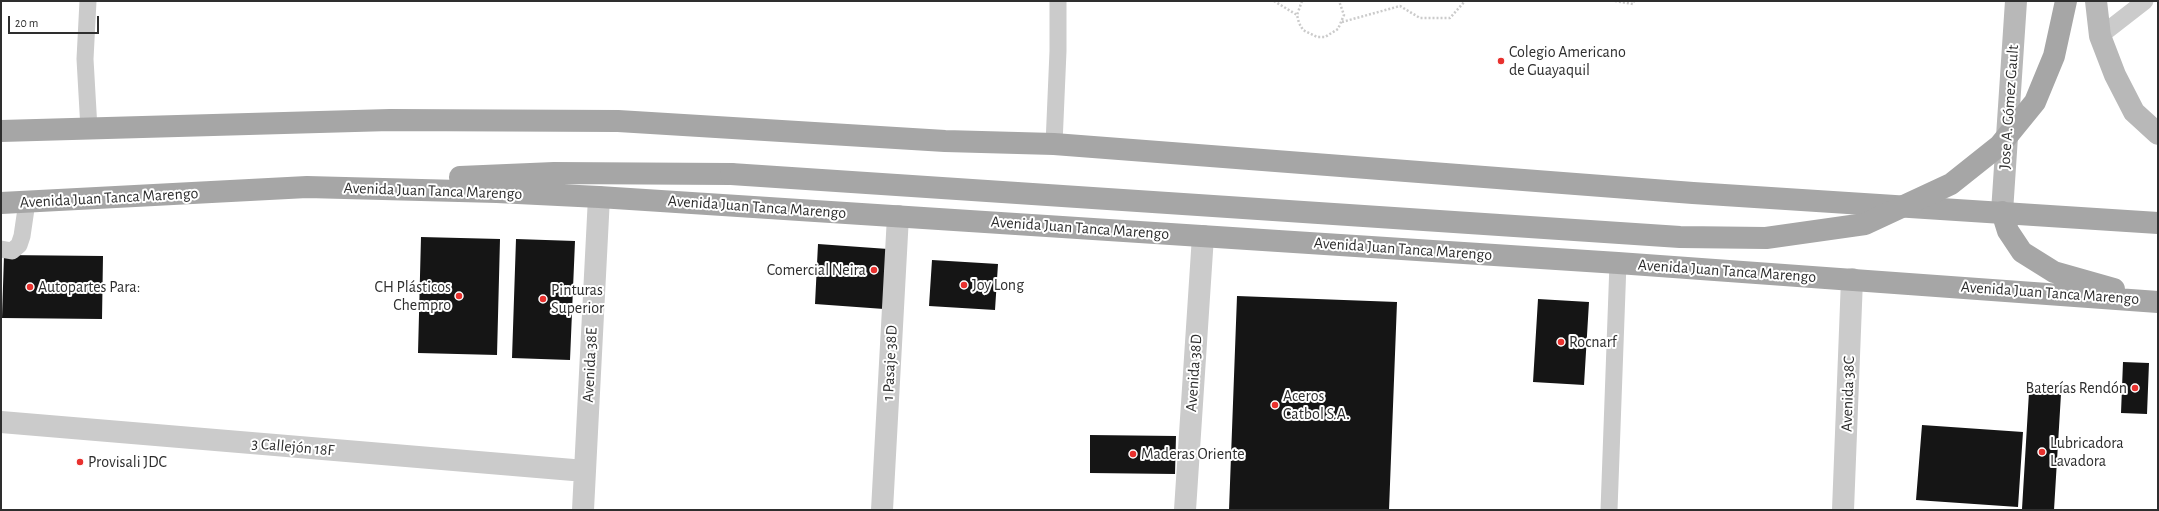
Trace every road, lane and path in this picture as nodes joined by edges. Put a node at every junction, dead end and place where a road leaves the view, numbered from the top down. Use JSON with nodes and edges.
{"nodes":[{"id":1,"x":88,"y":1,"type":"edge"},
{"id":2,"x":1058,"y":1,"type":"edge"},
{"id":3,"x":1274,"y":1,"type":"edge"},
{"id":4,"x":1302,"y":1,"type":"edge"},
{"id":5,"x":1339,"y":1,"type":"edge"},
{"id":6,"x":1465,"y":1,"type":"edge"},
{"id":7,"x":1615,"y":1,"type":"edge"},
{"id":8,"x":1634,"y":1,"type":"edge"},
{"id":9,"x":2016,"y":1,"type":"edge"},
{"id":10,"x":2066,"y":1,"type":"edge"},
{"id":11,"x":2096,"y":1,"type":"edge"},
{"id":12,"x":2145,"y":1,"type":"edge"},
{"id":13,"x":1297,"y":15,"type":"junction"},
{"id":14,"x":1342,"y":22,"type":"junction"},
{"id":15,"x":2100,"y":36,"type":"junction"},
{"id":16,"x":88,"y":129,"type":"junction"},
{"id":17,"x":1,"y":131,"type":"edge"},
{"id":18,"x":2158,"y":134,"type":"edge"},
{"id":19,"x":1054,"y":144,"type":"junction"},
{"id":20,"x":307,"y":187,"type":"junction"},
{"id":21,"x":599,"y":197,"type":"junction"},
{"id":22,"x":27,"y":202,"type":"junction"},
{"id":23,"x":1,"y":203,"type":"edge"},
{"id":24,"x":2002,"y":212,"type":"junction"},
{"id":25,"x":898,"y":216,"type":"junction"},
{"id":26,"x":2158,"y":223,"type":"edge"},
{"id":27,"x":1203,"y":236,"type":"junction"},
{"id":28,"x":1,"y":250,"type":"edge"},
{"id":29,"x":1618,"y":263,"type":"junction"},
{"id":30,"x":1852,"y":279,"type":"junction"},
{"id":31,"x":2158,"y":301,"type":"edge"},
{"id":32,"x":1,"y":422,"type":"edge"},
{"id":33,"x":585,"y":471,"type":"junction"},
{"id":34,"x":583,"y":510,"type":"edge"},
{"id":35,"x":882,"y":510,"type":"edge"},
{"id":36,"x":1185,"y":510,"type":"edge"},
{"id":37,"x":1609,"y":510,"type":"edge"},
{"id":38,"x":1843,"y":510,"type":"edge"}],
"edges":[{"from":1,"to":16,"type":"lane"},
{"from":2,"to":19,"type":"lane"},
{"from":3,"to":13,"type":"path"},
{"from":4,"to":13,"type":"path"},
{"from":5,"to":14,"type":"path"},
{"from":6,"to":14,"type":"path"},
{"from":7,"to":8,"type":"path"},
{"from":9,"to":24,"type":"main road","name":"Jose A. Gómez Gault"},
{"from":10,"to":20,"type":"main road","bridge":true},
{"from":11,"to":15,"type":"main road"},
{"from":12,"to":15,"type":"lane"},
{"from":13,"to":14,"type":"path"},
{"from":15,"to":18,"type":"main road"},
{"from":16,"to":17,"type":"main road"},
{"from":16,"to":19,"type":"main road"},
{"from":19,"to":24,"type":"main road"},
{"from":20,"to":21,"type":"main road","name":"Avenida Juan Tanca Marengo"},
{"from":20,"to":22,"type":"main road","name":"Avenida Juan Tanca Marengo"},
{"from":21,"to":25,"type":"main road","name":"Avenida Juan Tanca Marengo"},
{"from":21,"to":33,"type":"street","name":"Avenida 38E"},
{"from":22,"to":23,"type":"main road","name":"Avenida Juan Tanca Marengo"},
{"from":22,"to":28,"type":"lane"},
{"from":24,"to":26,"type":"main road"},
{"from":24,"to":31,"type":"main road"},
{"from":25,"to":27,"type":"main road","name":"Avenida Juan Tanca Marengo"},
{"from":25,"to":35,"type":"street","name":"1 Pasaje 38D"},
{"from":27,"to":29,"type":"main road","name":"Avenida Juan Tanca Marengo"},
{"from":27,"to":36,"type":"street","name":"Avenida 38D"},
{"from":29,"to":30,"type":"main road","name":"Avenida Juan Tanca Marengo"},
{"from":29,"to":37,"type":"lane"},
{"from":30,"to":31,"type":"main road","name":"Avenida Juan Tanca Marengo"},
{"from":30,"to":38,"type":"street","name":"Avenida 38C"},
{"from":32,"to":33,"type":"street","name":"3 Callejón 18F"},
{"from":33,"to":34,"type":"street","name":"Avenida 38E"}]}
